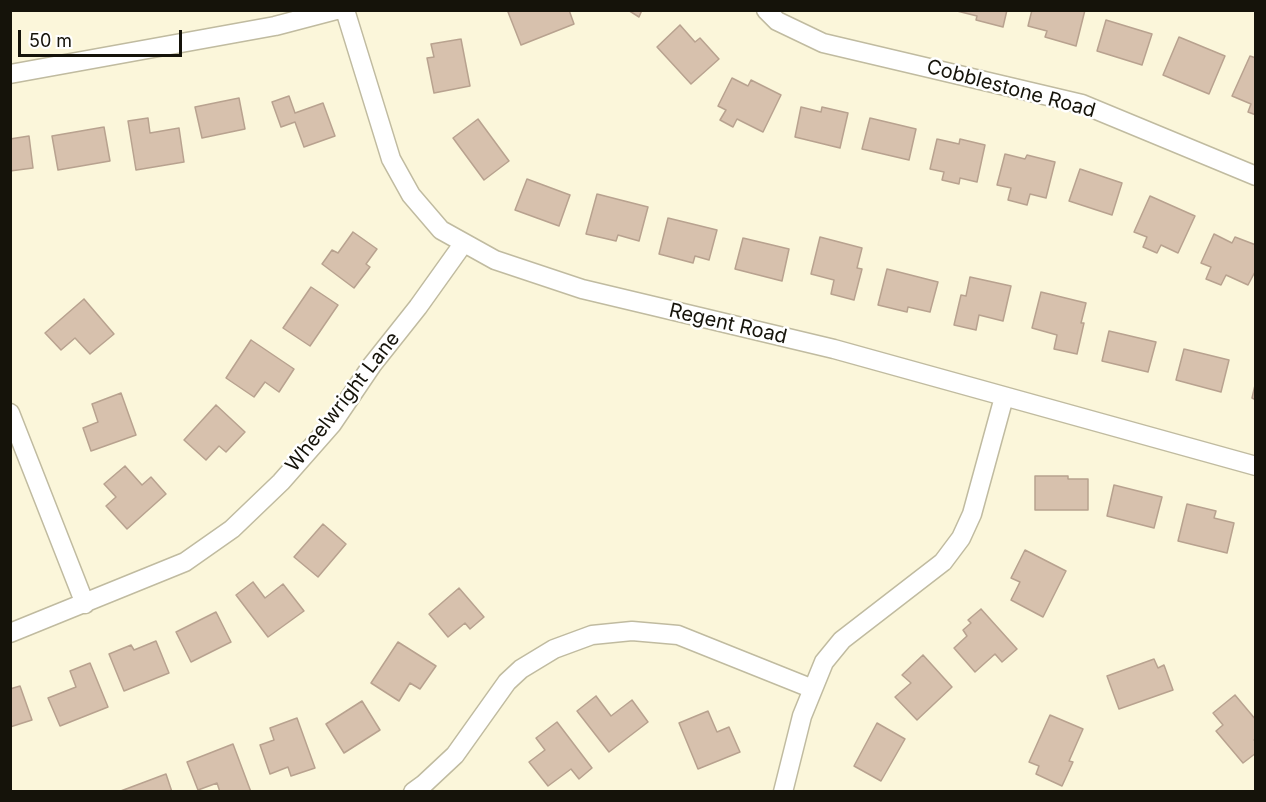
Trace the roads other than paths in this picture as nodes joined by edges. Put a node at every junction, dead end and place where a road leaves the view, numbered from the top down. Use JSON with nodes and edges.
{"nodes":[{"id":1,"x":336,"y":10,"type":"edge"},
{"id":2,"x":345,"y":10,"type":"edge"},
{"id":3,"x":766,"y":10,"type":"edge"},
{"id":4,"x":10,"y":74,"type":"edge"},
{"id":5,"x":1256,"y":177,"type":"edge"},
{"id":6,"x":463,"y":243,"type":"junction"},
{"id":7,"x":1004,"y":397,"type":"junction"},
{"id":8,"x":10,"y":413,"type":"edge"},
{"id":9,"x":1256,"y":466,"type":"edge"},
{"id":10,"x":85,"y":604,"type":"junction"},
{"id":11,"x":10,"y":633,"type":"edge"},
{"id":12,"x":813,"y":689,"type":"junction"},
{"id":13,"x":413,"y":792,"type":"edge"},
{"id":14,"x":783,"y":792,"type":"edge"}],
"edges":[{"from":1,"to":4,"type":"street"},
{"from":2,"to":6,"type":"street","name":"Regent Road"},
{"from":3,"to":5,"type":"street","name":"Cobblestone Road"},
{"from":6,"to":7,"type":"street","name":"Regent Road"},
{"from":6,"to":10,"type":"street","name":"Wheelwright Lane"},
{"from":7,"to":9,"type":"street","name":"Regent Road"},
{"from":7,"to":12,"type":"street"},
{"from":8,"to":10,"type":"street"},
{"from":10,"to":11,"type":"street","name":"Wheelwright Lane"},
{"from":12,"to":13,"type":"street"},
{"from":12,"to":14,"type":"street"}]}
